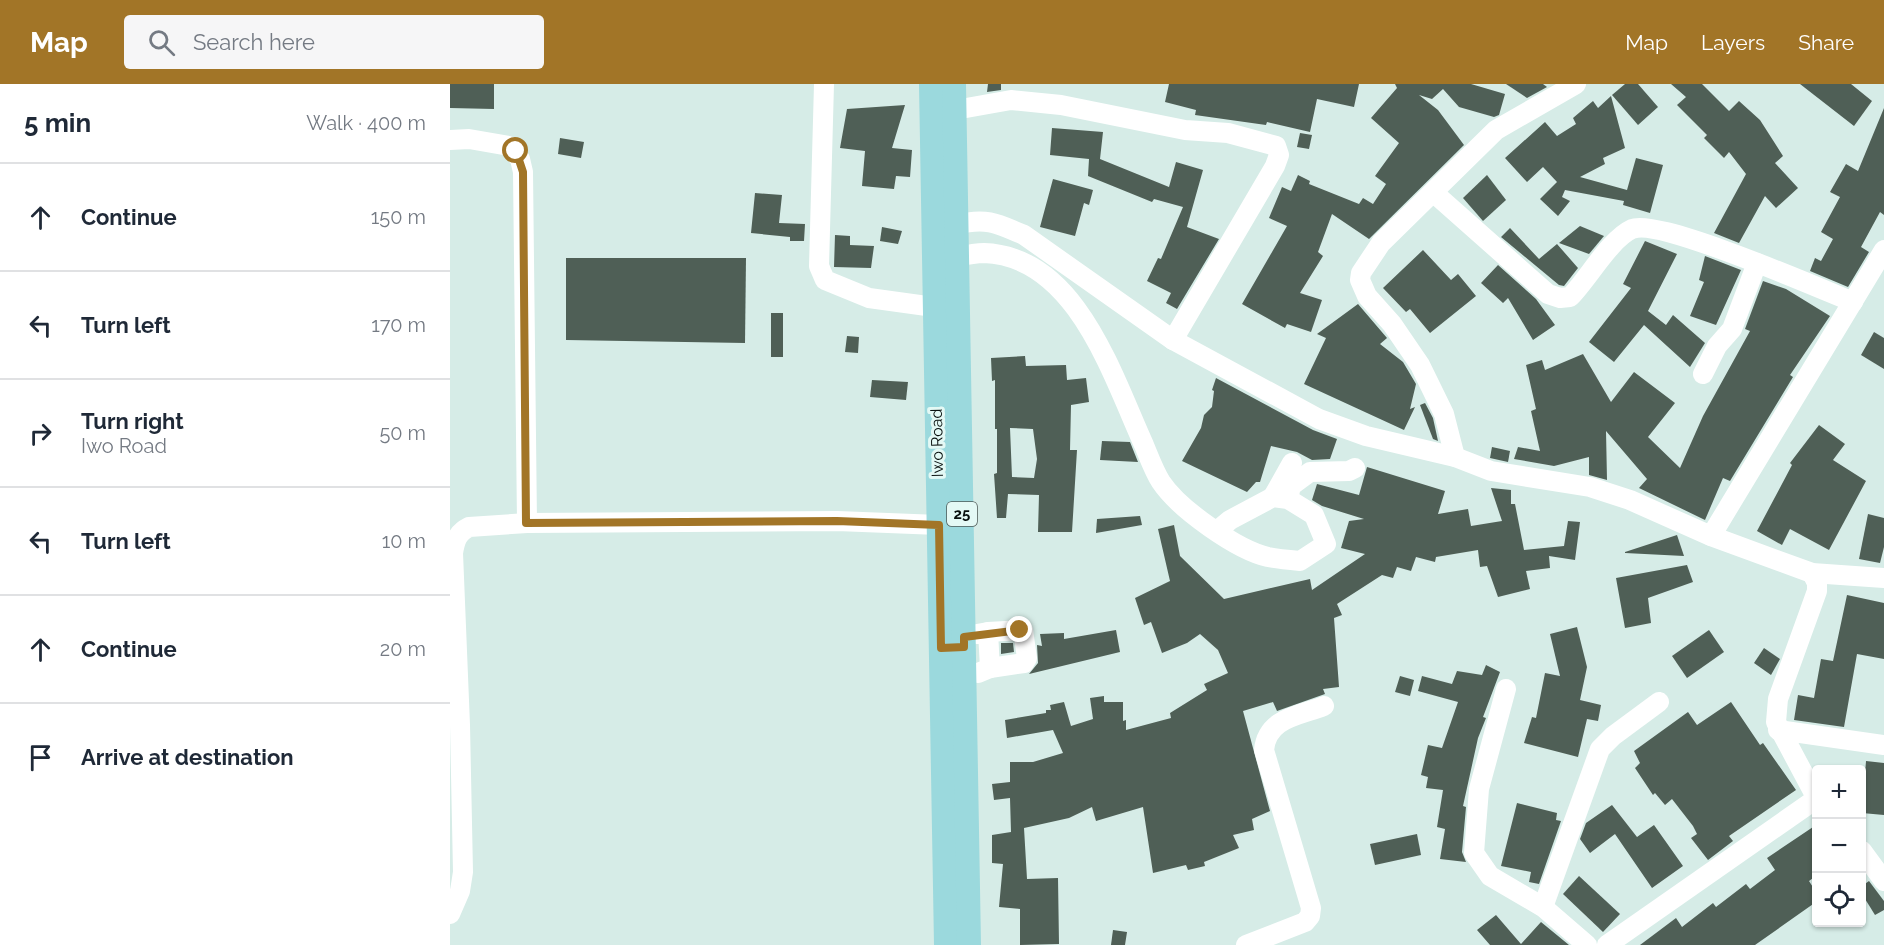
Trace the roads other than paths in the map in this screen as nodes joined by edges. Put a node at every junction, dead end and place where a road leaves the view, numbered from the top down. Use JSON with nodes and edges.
{"nodes":[{"id":1,"x":824,"y":84,"type":"edge"},
{"id":2,"x":931,"y":84,"type":"edge"},
{"id":3,"x":954,"y":84,"type":"edge"},
{"id":4,"x":1576,"y":84,"type":"edge"},
{"id":5,"x":955,"y":110,"type":"junction"},
{"id":6,"x":450,"y":140,"type":"edge"},
{"id":7,"x":1434,"y":193,"type":"junction"},
{"id":8,"x":956,"y":225,"type":"junction"},
{"id":9,"x":1884,"y":249,"type":"edge"},
{"id":10,"x":957,"y":257,"type":"junction"},
{"id":11,"x":1757,"y":263,"type":"junction"},
{"id":12,"x":1853,"y":302,"type":"junction"},
{"id":13,"x":934,"y":307,"type":"junction"},
{"id":14,"x":1173,"y":340,"type":"junction"},
{"id":15,"x":1703,"y":374,"type":"dead end"},
{"id":16,"x":1455,"y":457,"type":"junction"},
{"id":17,"x":1292,"y":463,"type":"dead end"},
{"id":18,"x":1355,"y":468,"type":"dead end"},
{"id":19,"x":1281,"y":498,"type":"junction"},
{"id":20,"x":526,"y":523,"type":"junction"},
{"id":21,"x":939,"y":525,"type":"junction"},
{"id":22,"x":1218,"y":530,"type":"junction"},
{"id":23,"x":1711,"y":536,"type":"junction"},
{"id":24,"x":1812,"y":573,"type":"junction"},
{"id":25,"x":1884,"y":578,"type":"edge"},
{"id":26,"x":988,"y":632,"type":"junction"},
{"id":27,"x":956,"y":644,"type":"junction"},
{"id":28,"x":990,"y":668,"type":"junction"},
{"id":29,"x":965,"y":679,"type":"junction"},
{"id":30,"x":1506,"y":690,"type":"dead end"},
{"id":31,"x":1659,"y":702,"type":"dead end"},
{"id":32,"x":1324,"y":706,"type":"dead end"},
{"id":33,"x":1778,"y":730,"type":"junction"},
{"id":34,"x":1884,"y":745,"type":"edge"},
{"id":35,"x":1812,"y":791,"type":"edge"},
{"id":36,"x":1812,"y":801,"type":"edge"},
{"id":37,"x":1866,"y":856,"type":"edge"},
{"id":38,"x":1884,"y":881,"type":"edge"},
{"id":39,"x":1543,"y":907,"type":"junction"},
{"id":40,"x":450,"y":914,"type":"edge"},
{"id":41,"x":946,"y":945,"type":"edge"},
{"id":42,"x":969,"y":945,"type":"edge"},
{"id":43,"x":1246,"y":945,"type":"edge"},
{"id":44,"x":1587,"y":945,"type":"edge"},
{"id":45,"x":1606,"y":945,"type":"edge"}],
"edges":[{"from":1,"to":13,"type":"street"},
{"from":2,"to":13,"type":"main road","name":"Iwo Road"},
{"from":3,"to":5,"type":"main road","name":"Iwo Road","number":"25"},
{"from":4,"to":7,"type":"street"},
{"from":5,"to":8,"type":"main road","name":"Iwo Road","number":"25"},
{"from":5,"to":14,"type":"street"},
{"from":6,"to":20,"type":"street"},
{"from":7,"to":11,"type":"street"},
{"from":7,"to":16,"type":"street"},
{"from":8,"to":10,"type":"main road","name":"Iwo Road","number":"25"},
{"from":8,"to":14,"type":"street"},
{"from":9,"to":12,"type":"street"},
{"from":10,"to":22,"type":"street"},
{"from":10,"to":27,"type":"main road","name":"Iwo Road","number":"25"},
{"from":11,"to":12,"type":"street"},
{"from":11,"to":15,"type":"street"},
{"from":12,"to":23,"type":"street"},
{"from":13,"to":21,"type":"main road","name":"Iwo Road"},
{"from":14,"to":16,"type":"street"},
{"from":16,"to":23,"type":"street"},
{"from":17,"to":19,"type":"street"},
{"from":18,"to":19,"type":"street"},
{"from":19,"to":22,"type":"street"},
{"from":19,"to":22,"type":"street"},
{"from":20,"to":21,"type":"street"},
{"from":20,"to":40,"type":"street"},
{"from":21,"to":27,"type":"main road","name":"Iwo Road"},
{"from":23,"to":24,"type":"street"},
{"from":24,"to":25,"type":"street"},
{"from":24,"to":33,"type":"street"},
{"from":26,"to":27,"type":"street"},
{"from":26,"to":28,"type":"street"},
{"from":26,"to":28,"type":"street"},
{"from":27,"to":29,"type":"main road","name":"Iwo Road","number":"25"},
{"from":27,"to":41,"type":"main road","name":"Iwo Road"},
{"from":28,"to":29,"type":"street"},
{"from":29,"to":42,"type":"main road","name":"Iwo Road","number":"25"},
{"from":30,"to":39,"type":"street"},
{"from":31,"to":39,"type":"street"},
{"from":32,"to":43,"type":"street"},
{"from":33,"to":34,"type":"street"},
{"from":33,"to":35,"type":"street"},
{"from":36,"to":45,"type":"street"},
{"from":37,"to":38,"type":"street"},
{"from":39,"to":44,"type":"street"}]}
